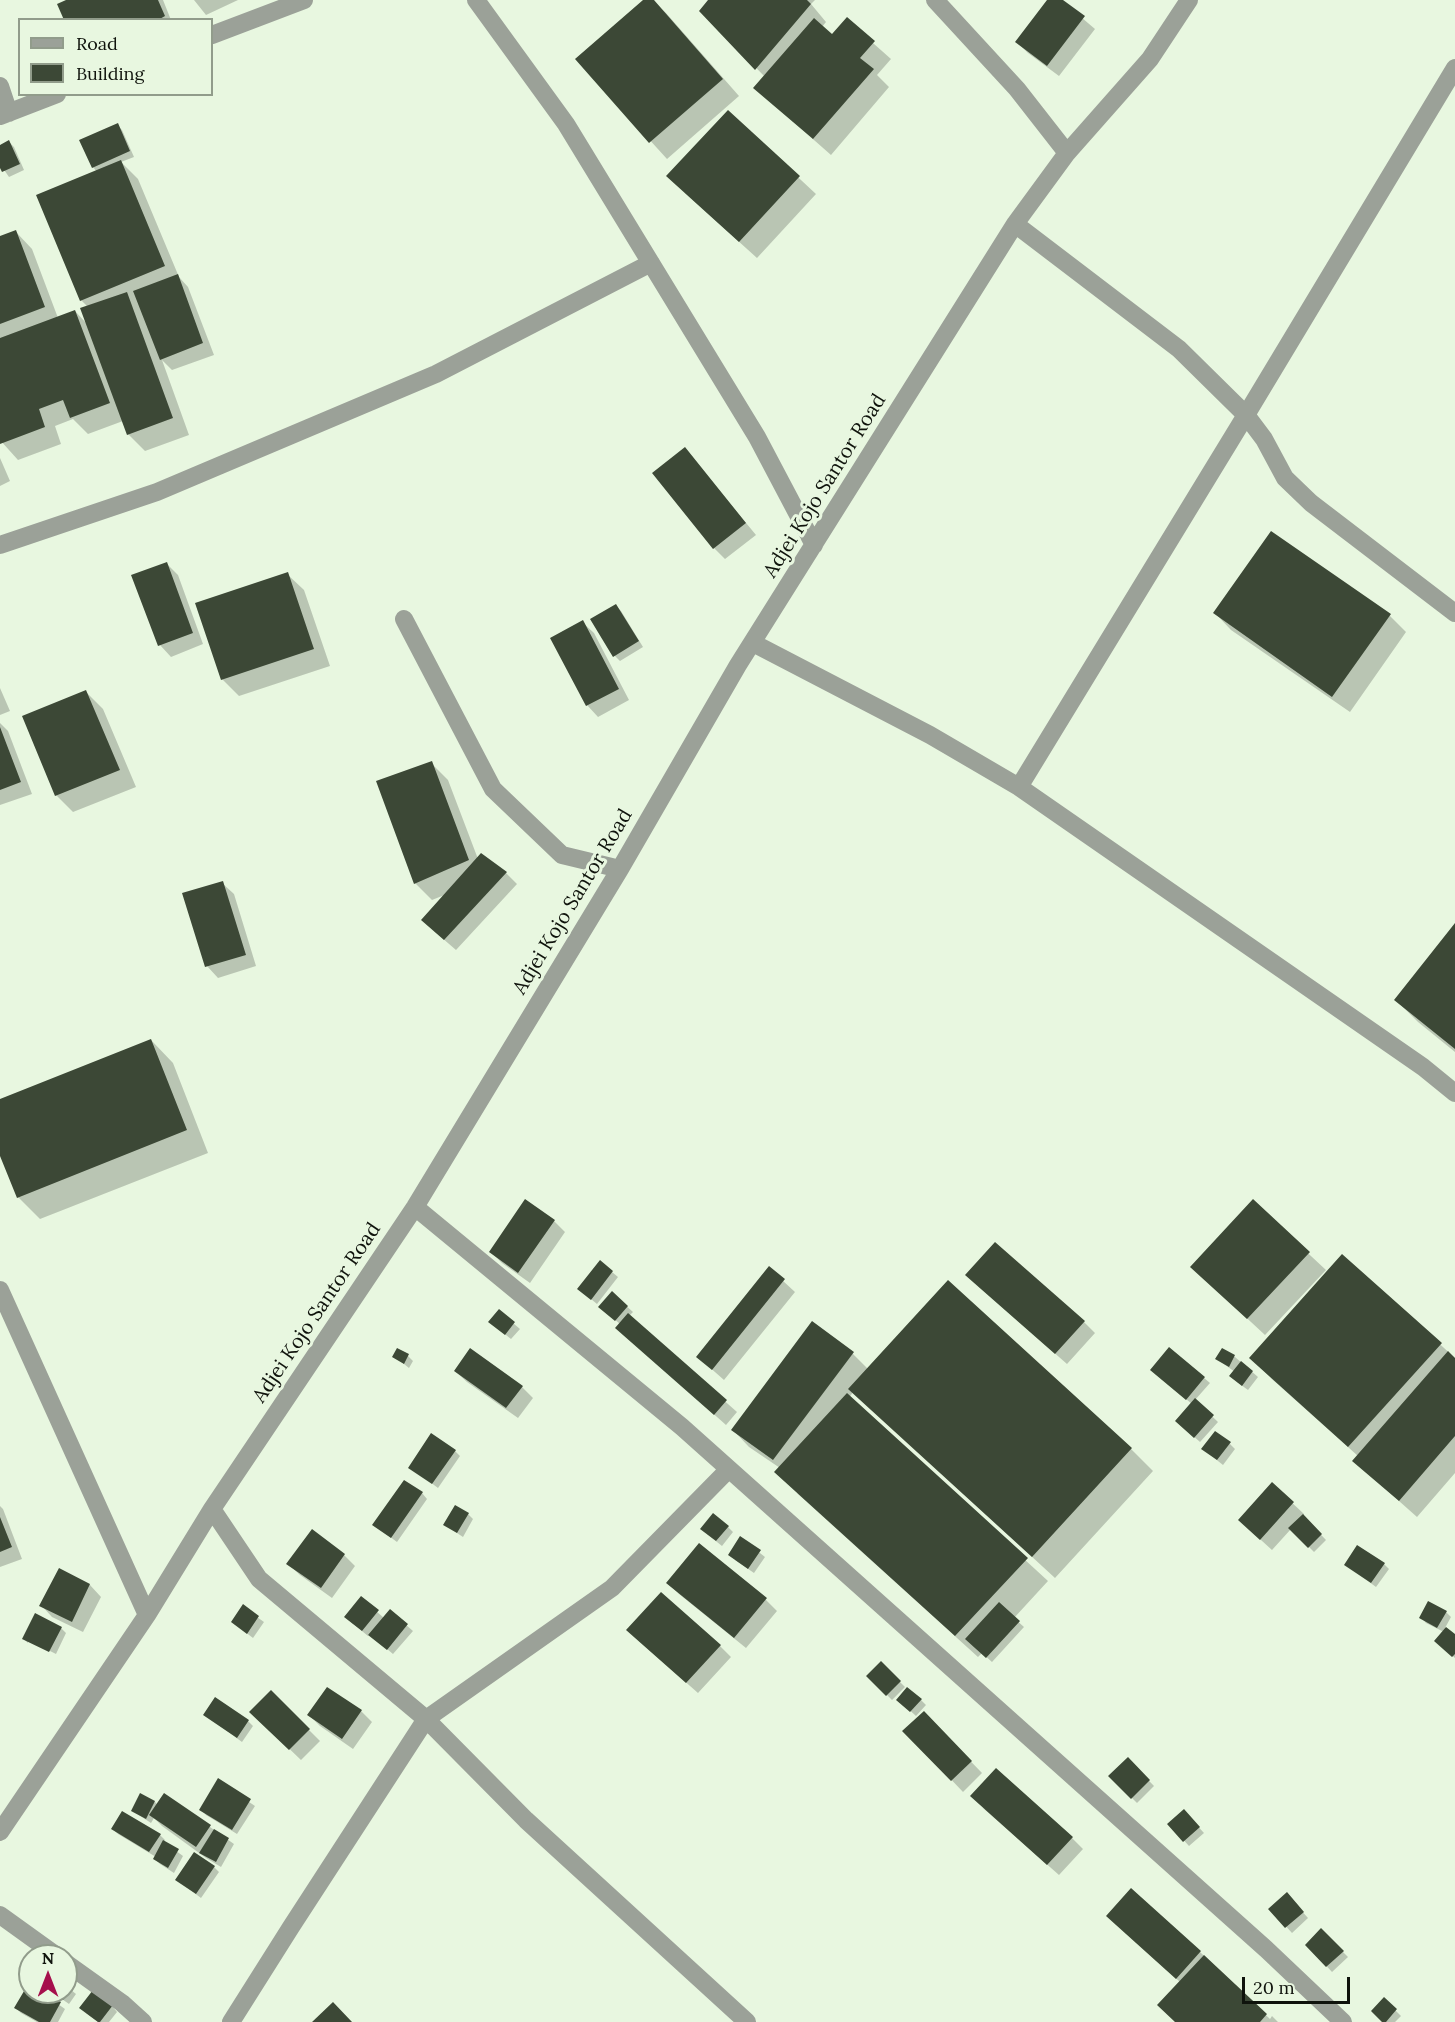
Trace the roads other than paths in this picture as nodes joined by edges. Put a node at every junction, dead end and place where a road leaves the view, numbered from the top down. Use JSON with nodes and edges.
{"nodes":[{"id":1,"x":304,"y":0,"type":"edge"},
{"id":2,"x":476,"y":0,"type":"edge"},
{"id":3,"x":935,"y":0,"type":"edge"},
{"id":4,"x":1189,"y":0,"type":"edge"},
{"id":5,"x":213,"y":35,"type":"edge"},
{"id":6,"x":1455,"y":68,"type":"edge"},
{"id":7,"x":0,"y":86,"type":"edge"},
{"id":8,"x":52,"y":96,"type":"edge"},
{"id":9,"x":5,"y":115,"type":"edge"},
{"id":10,"x":1066,"y":153,"type":"junction"},
{"id":11,"x":1016,"y":224,"type":"junction"},
{"id":12,"x":651,"y":263,"type":"junction"},
{"id":13,"x":1246,"y":415,"type":"junction"},
{"id":14,"x":0,"y":545,"type":"edge"},
{"id":15,"x":814,"y":545,"type":"junction"},
{"id":16,"x":1455,"y":612,"type":"edge"},
{"id":17,"x":404,"y":619,"type":"dead end"},
{"id":18,"x":753,"y":643,"type":"junction"},
{"id":19,"x":1019,"y":787,"type":"junction"},
{"id":20,"x":620,"y":869,"type":"junction"},
{"id":21,"x":1455,"y":1093,"type":"edge"},
{"id":22,"x":415,"y":1207,"type":"junction"},
{"id":23,"x":0,"y":1290,"type":"edge"},
{"id":24,"x":729,"y":1470,"type":"junction"},
{"id":25,"x":212,"y":1509,"type":"junction"},
{"id":26,"x":147,"y":1615,"type":"junction"},
{"id":27,"x":426,"y":1719,"type":"junction"},
{"id":28,"x":0,"y":1832,"type":"edge"},
{"id":29,"x":0,"y":1915,"type":"edge"},
{"id":30,"x":40,"y":1944,"type":"edge"},
{"id":31,"x":78,"y":1972,"type":"edge"},
{"id":32,"x":143,"y":2022,"type":"edge"},
{"id":33,"x":231,"y":2022,"type":"edge"},
{"id":34,"x":747,"y":2022,"type":"edge"},
{"id":35,"x":1343,"y":2022,"type":"edge"}],
"edges":[{"from":1,"to":5,"type":"street"},
{"from":2,"to":12,"type":"street"},
{"from":3,"to":10,"type":"street"},
{"from":4,"to":10,"type":"street","name":"Adjei Kojo Santor Road"},
{"from":6,"to":13,"type":"street"},
{"from":7,"to":9,"type":"street"},
{"from":8,"to":9,"type":"street"},
{"from":10,"to":11,"type":"street","name":"Adjei Kojo Santor Road"},
{"from":11,"to":13,"type":"street"},
{"from":11,"to":15,"type":"street","name":"Adjei Kojo Santor Road"},
{"from":12,"to":14,"type":"street"},
{"from":12,"to":15,"type":"street"},
{"from":13,"to":16,"type":"street"},
{"from":13,"to":19,"type":"street"},
{"from":15,"to":18,"type":"street","name":"Adjei Kojo Santor Road"},
{"from":17,"to":20,"type":"street"},
{"from":18,"to":19,"type":"street"},
{"from":18,"to":20,"type":"street","name":"Adjei Kojo Santor Road"},
{"from":19,"to":21,"type":"street"},
{"from":20,"to":22,"type":"street","name":"Adjei Kojo Santor Road"},
{"from":22,"to":24,"type":"street"},
{"from":22,"to":25,"type":"street","name":"Adjei Kojo Santor Road"},
{"from":23,"to":26,"type":"street"},
{"from":24,"to":27,"type":"street"},
{"from":24,"to":35,"type":"street"},
{"from":25,"to":26,"type":"street","name":"Adjei Kojo Santor Road"},
{"from":25,"to":27,"type":"street"},
{"from":26,"to":28,"type":"street","name":"Adjei Kojo Santor Road"},
{"from":27,"to":33,"type":"street"},
{"from":27,"to":34,"type":"street"},
{"from":29,"to":30,"type":"street"},
{"from":31,"to":32,"type":"street"}]}
